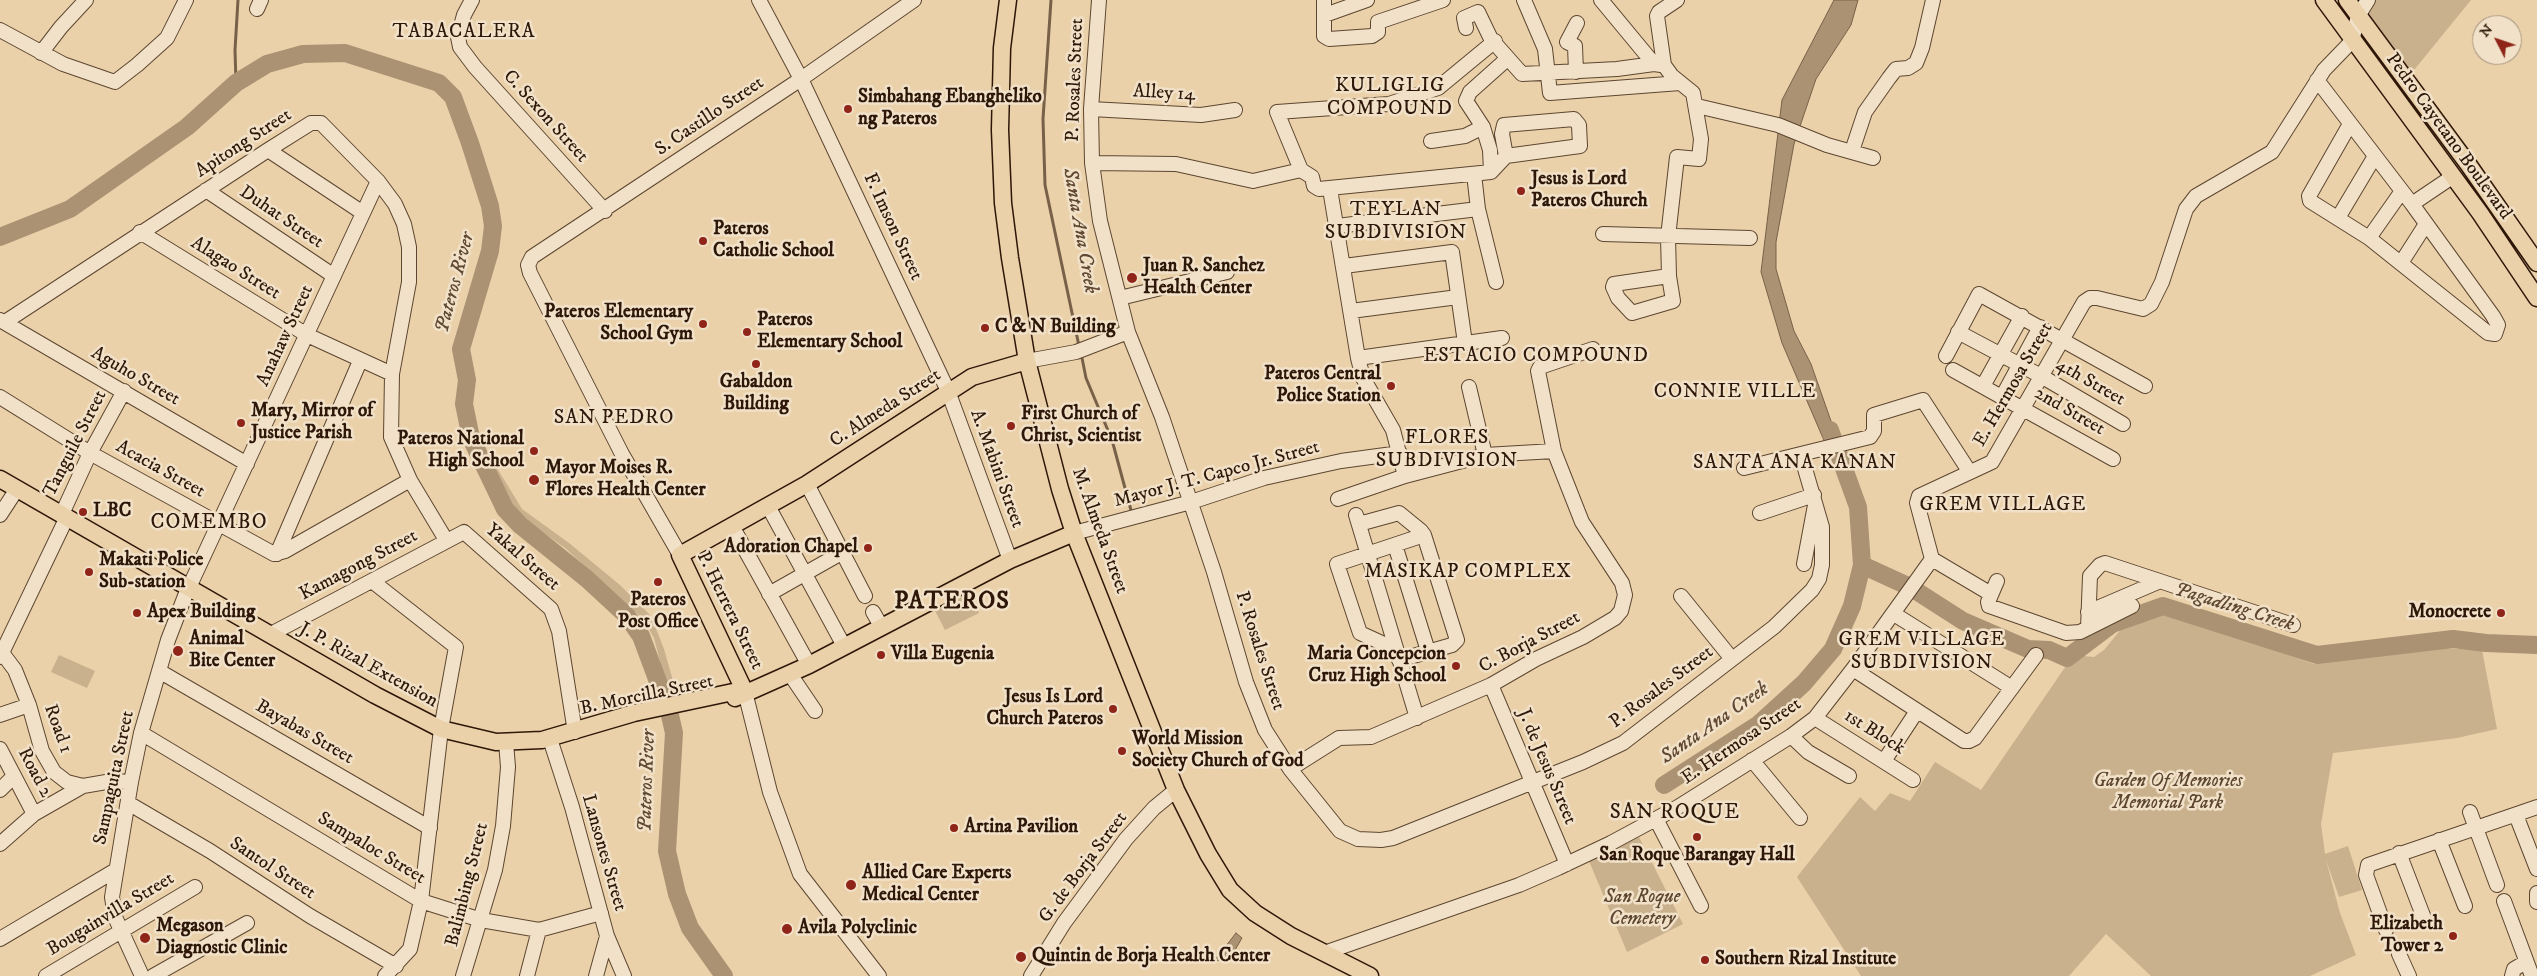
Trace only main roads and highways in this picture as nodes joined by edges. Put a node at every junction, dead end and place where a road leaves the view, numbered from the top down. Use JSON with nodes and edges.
{"nodes":[{"id":1,"x":1008,"y":0,"type":"edge"},
{"id":2,"x":2324,"y":0,"type":"edge"},
{"id":3,"x":2347,"y":0,"type":"edge"},
{"id":4,"x":2537,"y":263,"type":"edge"},
{"id":5,"x":2537,"y":298,"type":"edge"},
{"id":6,"x":1027,"y":361,"type":"junction"},
{"id":7,"x":0,"y":479,"type":"edge"},
{"id":8,"x":1074,"y":533,"type":"junction"},
{"id":9,"x":680,"y":555,"type":"joint"},
{"id":10,"x":745,"y":692,"type":"junction"},
{"id":11,"x":575,"y":732,"type":"joint"},
{"id":12,"x":1370,"y":976,"type":"edge"}],
"edges":[{"from":1,"to":6,"type":"main road","name":"M. Almeda Street"},
{"from":2,"to":5,"type":"main road","name":"Pedro Cayetano Boulevard"},
{"from":3,"to":4,"type":"main road","name":"Pedro Cayetano Boulevard"},
{"from":6,"to":8,"type":"main road","name":"M. Almeda Street"},
{"from":6,"to":9,"type":"main road","name":"C. Almeda Street"},
{"from":7,"to":11,"type":"main road","name":"J. P. Rizal Extension"},
{"from":8,"to":10,"type":"main road","name":"B. Morcilla Street"},
{"from":8,"to":12,"type":"main road","name":"M. Almeda Street"},
{"from":9,"to":10,"type":"main road","name":"P. Herrera Street"},
{"from":10,"to":11,"type":"main road","name":"B. Morcilla Street"}]}
